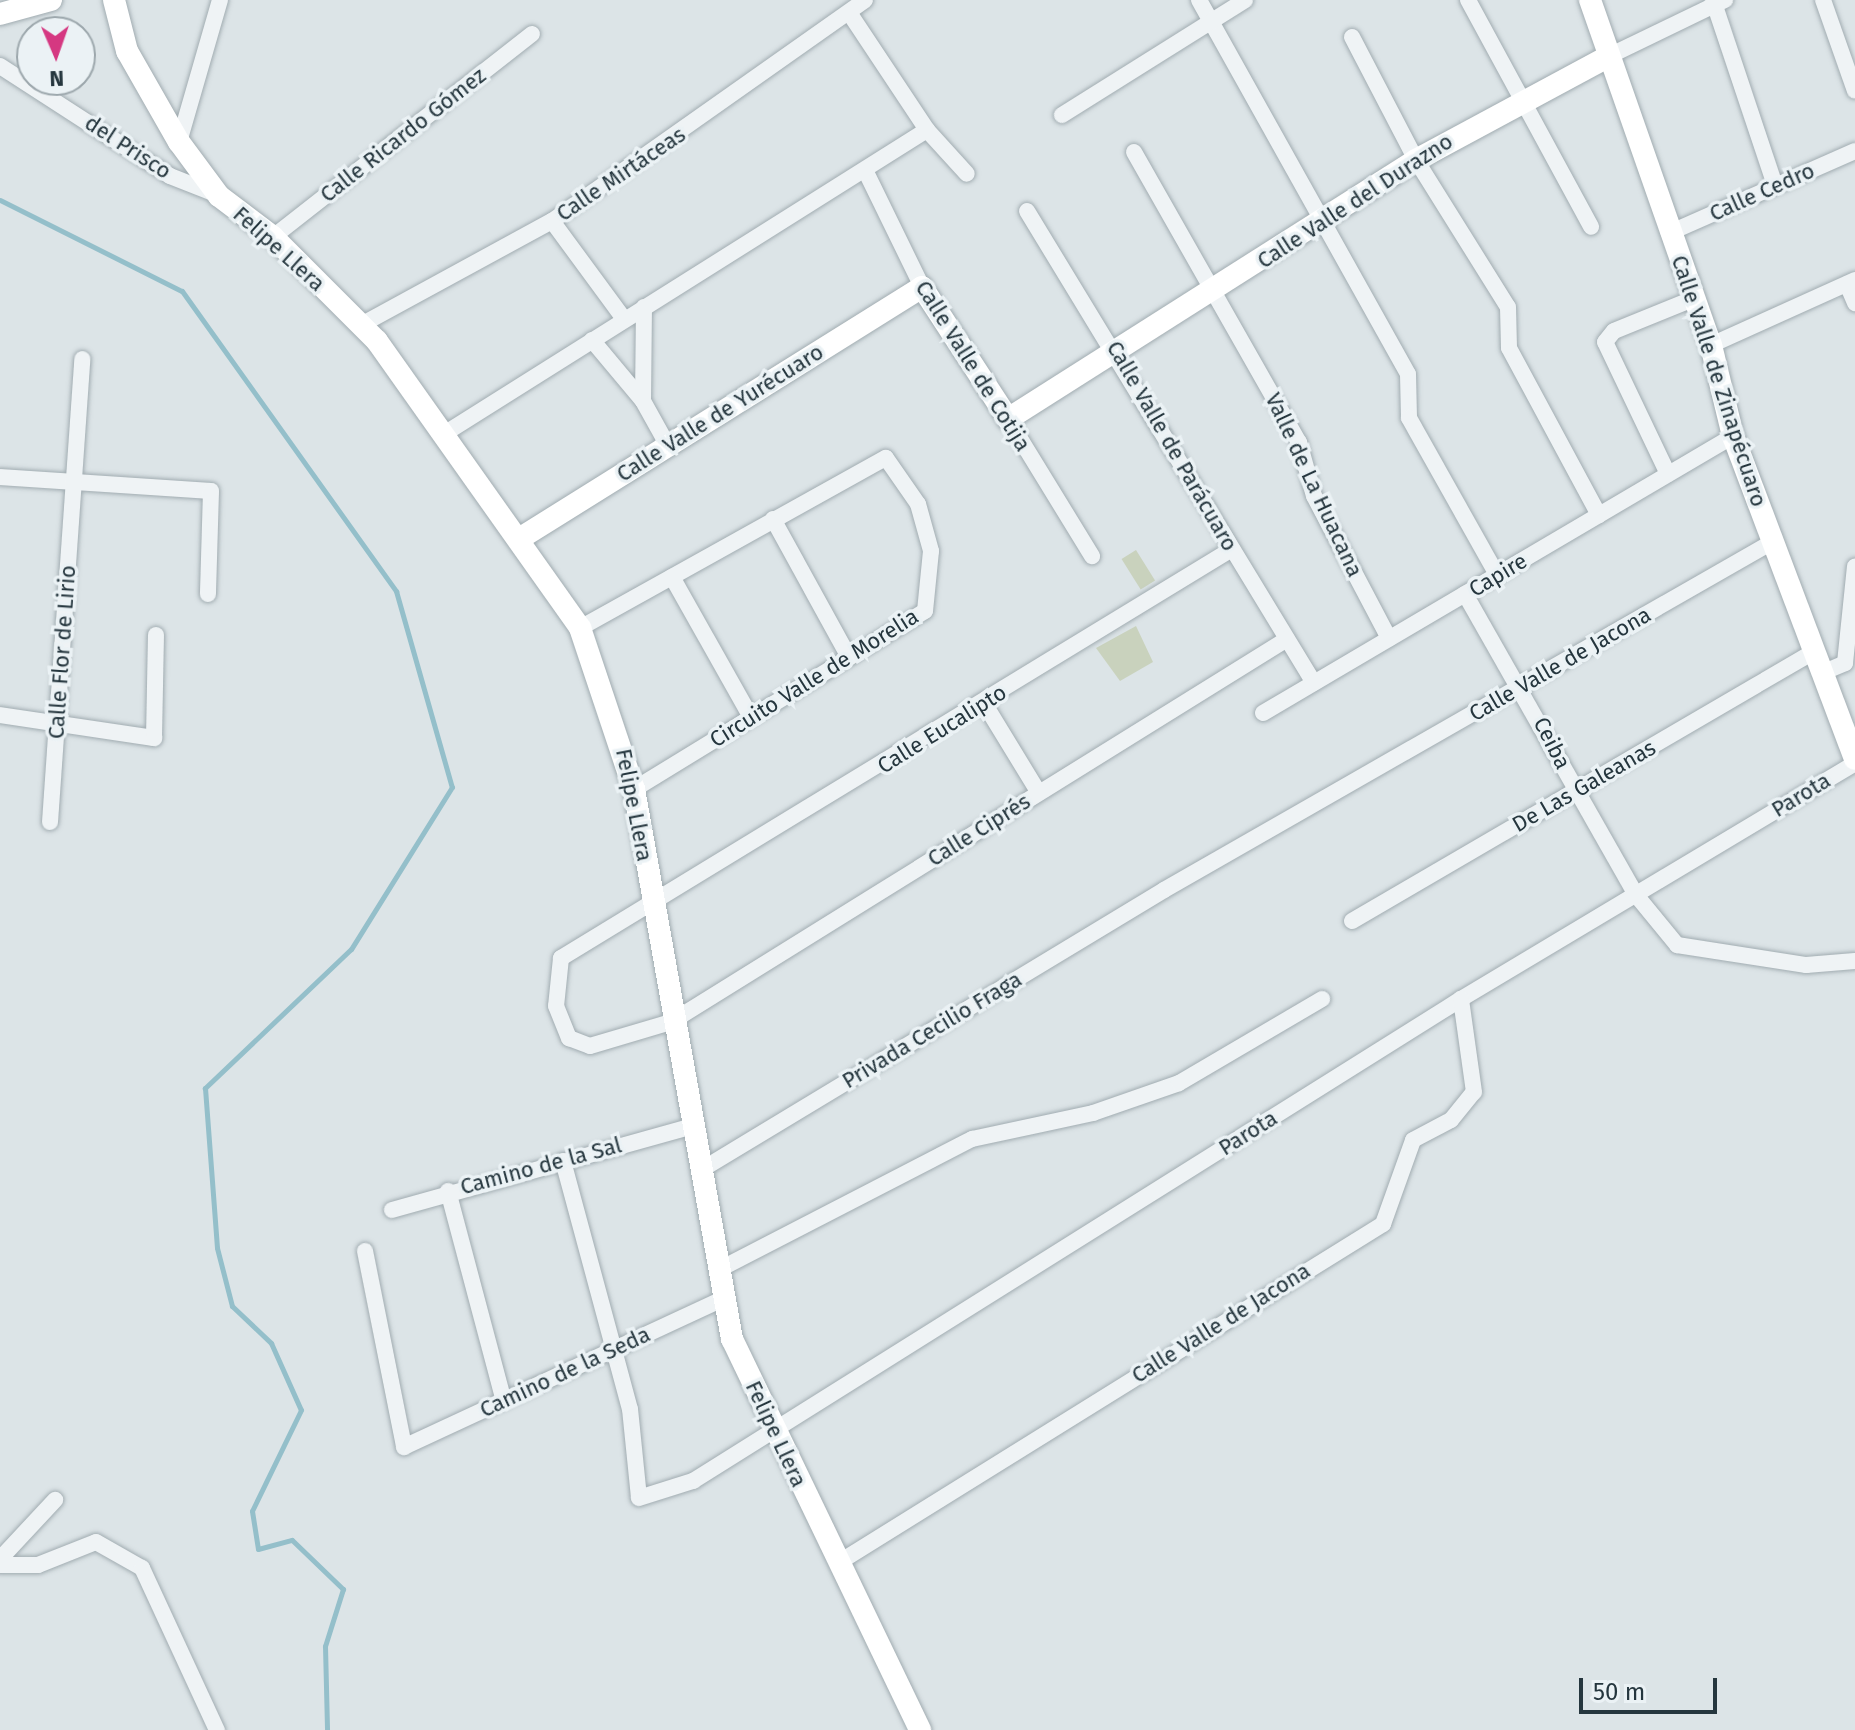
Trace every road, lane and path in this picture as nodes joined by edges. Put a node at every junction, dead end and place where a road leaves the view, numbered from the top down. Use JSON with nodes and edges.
{"nodes":[{"id":1,"x":51,"y":0,"type":"edge"},
{"id":2,"x":114,"y":0,"type":"edge"},
{"id":3,"x":220,"y":0,"type":"edge"},
{"id":4,"x":865,"y":0,"type":"edge"},
{"id":5,"x":1199,"y":0,"type":"edge"},
{"id":6,"x":1245,"y":0,"type":"edge"},
{"id":7,"x":1468,"y":0,"type":"edge"},
{"id":8,"x":1590,"y":0,"type":"edge"},
{"id":9,"x":1823,"y":0,"type":"edge"},
{"id":10,"x":1717,"y":1,"type":"edge"},
{"id":11,"x":0,"y":14,"type":"edge"},
{"id":12,"x":850,"y":14,"type":"junction"},
{"id":13,"x":1211,"y":20,"type":"junction"},
{"id":14,"x":532,"y":34,"type":"dead end"},
{"id":15,"x":1352,"y":37,"type":"dead end"},
{"id":16,"x":1609,"y":56,"type":"junction"},
{"id":17,"x":0,"y":66,"type":"edge"},
{"id":18,"x":1855,"y":91,"type":"edge"},
{"id":19,"x":1523,"y":98,"type":"junction"},
{"id":20,"x":1062,"y":115,"type":"dead end"},
{"id":21,"x":927,"y":130,"type":"junction"},
{"id":22,"x":179,"y":142,"type":"junction"},
{"id":23,"x":1855,"y":151,"type":"edge"},
{"id":24,"x":1134,"y":152,"type":"dead end"},
{"id":25,"x":1416,"y":160,"type":"junction"},
{"id":26,"x":865,"y":170,"type":"junction"},
{"id":27,"x":967,"y":174,"type":"dead end"},
{"id":28,"x":1775,"y":185,"type":"junction"},
{"id":29,"x":219,"y":196,"type":"junction"},
{"id":30,"x":1027,"y":211,"type":"dead end"},
{"id":31,"x":552,"y":221,"type":"junction"},
{"id":32,"x":1320,"y":223,"type":"junction"},
{"id":33,"x":1591,"y":227,"type":"dead end"},
{"id":34,"x":1669,"y":233,"type":"junction"},
{"id":35,"x":273,"y":237,"type":"junction"},
{"id":36,"x":1851,"y":282,"type":"edge"},
{"id":37,"x":922,"y":287,"type":"junction"},
{"id":38,"x":1215,"y":292,"type":"junction"},
{"id":39,"x":1693,"y":299,"type":"junction"},
{"id":40,"x":1855,"y":303,"type":"edge"},
{"id":41,"x":644,"y":307,"type":"junction"},
{"id":42,"x":624,"y":319,"type":"junction"},
{"id":43,"x":361,"y":325,"type":"junction"},
{"id":44,"x":592,"y":340,"type":"junction"},
{"id":45,"x":1711,"y":345,"type":"junction"},
{"id":46,"x":1118,"y":352,"type":"junction"},
{"id":47,"x":82,"y":359,"type":"dead end"},
{"id":48,"x":643,"y":401,"type":"junction"},
{"id":49,"x":1008,"y":419,"type":"junction"},
{"id":50,"x":444,"y":434,"type":"junction"},
{"id":51,"x":1733,"y":436,"type":"junction"},
{"id":52,"x":668,"y":446,"type":"junction"},
{"id":53,"x":1668,"y":474,"type":"junction"},
{"id":54,"x":0,"y":477,"type":"edge"},
{"id":55,"x":73,"y":482,"type":"junction"},
{"id":56,"x":1599,"y":515,"type":"junction"},
{"id":57,"x":773,"y":519,"type":"junction"},
{"id":58,"x":519,"y":539,"type":"junction"},
{"id":59,"x":1774,"y":541,"type":"junction"},
{"id":60,"x":1232,"y":549,"type":"junction"},
{"id":61,"x":1092,"y":556,"type":"dead end"},
{"id":62,"x":1855,"y":567,"type":"edge"},
{"id":63,"x":1497,"y":575,"type":"junction"},
{"id":64,"x":672,"y":577,"type":"junction"},
{"id":65,"x":208,"y":594,"type":"dead end"},
{"id":66,"x":1465,"y":594,"type":"junction"},
{"id":67,"x":580,"y":628,"type":"junction"},
{"id":68,"x":156,"y":635,"type":"dead end"},
{"id":69,"x":1389,"y":638,"type":"junction"},
{"id":70,"x":1287,"y":639,"type":"junction"},
{"id":71,"x":849,"y":657,"type":"junction"},
{"id":72,"x":1819,"y":662,"type":"junction"},
{"id":73,"x":1314,"y":683,"type":"junction"},
{"id":74,"x":1522,"y":686,"type":"junction"},
{"id":75,"x":984,"y":703,"type":"junction"},
{"id":76,"x":1263,"y":713,"type":"dead end"},
{"id":77,"x":0,"y":715,"type":"edge"},
{"id":78,"x":751,"y":717,"type":"junction"},
{"id":79,"x":59,"y":720,"type":"junction"},
{"id":80,"x":1855,"y":761,"type":"edge"},
{"id":81,"x":634,"y":789,"type":"junction"},
{"id":82,"x":1577,"y":790,"type":"junction"},
{"id":83,"x":1039,"y":793,"type":"junction"},
{"id":84,"x":50,"y":822,"type":"dead end"},
{"id":85,"x":1164,"y":890,"type":"joint"},
{"id":86,"x":1636,"y":895,"type":"junction"},
{"id":87,"x":652,"y":908,"type":"junction"},
{"id":88,"x":1352,"y":921,"type":"dead end"},
{"id":89,"x":1855,"y":961,"type":"edge"},
{"id":90,"x":1322,"y":999,"type":"dead end"},
{"id":91,"x":1461,"y":999,"type":"junction"},
{"id":92,"x":671,"y":1022,"type":"junction"},
{"id":93,"x":692,"y":1126,"type":"junction"},
{"id":94,"x":563,"y":1161,"type":"junction"},
{"id":95,"x":701,"y":1170,"type":"junction"},
{"id":96,"x":448,"y":1191,"type":"junction"},
{"id":97,"x":392,"y":1210,"type":"dead end"},
{"id":98,"x":365,"y":1251,"type":"dead end"},
{"id":99,"x":720,"y":1269,"type":"junction"},
{"id":100,"x":725,"y":1298,"type":"junction"},
{"id":101,"x":609,"y":1352,"type":"junction"},
{"id":102,"x":504,"y":1401,"type":"junction"},
{"id":103,"x":773,"y":1433,"type":"junction"},
{"id":104,"x":55,"y":1500,"type":"dead end"},
{"id":105,"x":0,"y":1559,"type":"edge"},
{"id":106,"x":838,"y":1563,"type":"junction"},
{"id":107,"x":0,"y":1565,"type":"edge"},
{"id":108,"x":217,"y":1730,"type":"edge"},
{"id":109,"x":920,"y":1730,"type":"edge"}],
"edges":[{"from":1,"to":11,"type":"street"},
{"from":2,"to":22,"type":"street","name":"Felipe Llera"},
{"from":3,"to":22,"type":"street"},
{"from":4,"to":12,"type":"street","name":"Calle Mirtáceas"},
{"from":5,"to":13,"type":"street"},
{"from":6,"to":13,"type":"street"},
{"from":7,"to":19,"type":"street"},
{"from":8,"to":16,"type":"street","name":"Calle Valle de Zinapécuaro"},
{"from":9,"to":18,"type":"street"},
{"from":10,"to":16,"type":"street","name":"Calle Valle del Durazno"},
{"from":10,"to":28,"type":"street"},
{"from":12,"to":21,"type":"street"},
{"from":12,"to":31,"type":"street","name":"Calle Mirtáceas"},
{"from":13,"to":20,"type":"street"},
{"from":13,"to":32,"type":"street"},
{"from":14,"to":35,"type":"street","name":"Calle Ricardo Gómez"},
{"from":15,"to":25,"type":"street"},
{"from":16,"to":19,"type":"street","name":"Calle Valle del Durazno"},
{"from":16,"to":34,"type":"street","name":"Calle Valle de Zinapécuaro"},
{"from":17,"to":29,"type":"street","name":"del Prisco"},
{"from":19,"to":25,"type":"street","name":"Calle Valle del Durazno"},
{"from":19,"to":33,"type":"street"},
{"from":21,"to":26,"type":"street"},
{"from":21,"to":27,"type":"street"},
{"from":22,"to":29,"type":"street","name":"Felipe Llera"},
{"from":23,"to":28,"type":"street","name":"Calle Cedro"},
{"from":24,"to":38,"type":"street","name":"Valle de La Huacana"},
{"from":25,"to":32,"type":"street","name":"Calle Valle del Durazno"},
{"from":25,"to":56,"type":"street"},
{"from":26,"to":37,"type":"street","name":"Calle Valle de Cotija"},
{"from":26,"to":41,"type":"street"},
{"from":28,"to":34,"type":"street","name":"Calle Cedro"},
{"from":29,"to":35,"type":"street","name":"Felipe Llera"},
{"from":30,"to":46,"type":"street","name":"Calle Valle de Parácuaro"},
{"from":31,"to":42,"type":"street"},
{"from":31,"to":43,"type":"street","name":"Calle Mirtáceas"},
{"from":32,"to":38,"type":"street","name":"Calle Valle del Durazno"},
{"from":32,"to":63,"type":"street"},
{"from":34,"to":39,"type":"street","name":"Calle Valle de Zinapécuaro"},
{"from":35,"to":43,"type":"street","name":"Felipe Llera"},
{"from":36,"to":40,"type":"street"},
{"from":36,"to":45,"type":"street"},
{"from":37,"to":49,"type":"street","name":"Calle Valle de Cotija"},
{"from":37,"to":52,"type":"street","name":"Calle Valle de Yurécuaro"},
{"from":38,"to":46,"type":"street","name":"Calle Valle del Durazno"},
{"from":38,"to":69,"type":"street","name":"Valle de La Huacana"},
{"from":39,"to":45,"type":"street","name":"Calle Valle de Zinapécuaro"},
{"from":39,"to":53,"type":"street"},
{"from":41,"to":42,"type":"street"},
{"from":41,"to":48,"type":"street"},
{"from":42,"to":44,"type":"street"},
{"from":43,"to":50,"type":"street","name":"Felipe Llera"},
{"from":44,"to":48,"type":"street"},
{"from":44,"to":50,"type":"street"},
{"from":45,"to":51,"type":"street","name":"Calle Valle de Zinapécuaro"},
{"from":46,"to":49,"type":"street","name":"Calle Valle del Durazno"},
{"from":46,"to":60,"type":"street","name":"Calle Valle de Parácuaro"},
{"from":47,"to":55,"type":"street","name":"Calle Flor de Lirio"},
{"from":48,"to":52,"type":"street"},
{"from":49,"to":61,"type":"street","name":"Calle Valle de Cotija"},
{"from":50,"to":58,"type":"street","name":"Felipe Llera"},
{"from":51,"to":53,"type":"street","name":"Capire"},
{"from":51,"to":59,"type":"street","name":"Calle Valle de Zinapécuaro"},
{"from":52,"to":58,"type":"street","name":"Calle Valle de Yurécuaro"},
{"from":53,"to":56,"type":"street","name":"Capire"},
{"from":54,"to":55,"type":"street"},
{"from":55,"to":65,"type":"street"},
{"from":55,"to":79,"type":"street","name":"Calle Flor de Lirio"},
{"from":56,"to":63,"type":"street","name":"Capire"},
{"from":57,"to":64,"type":"street","name":"Circuito Valle de Morelia"},
{"from":57,"to":71,"type":"street"},
{"from":57,"to":71,"type":"street","name":"Circuito Valle de Morelia"},
{"from":58,"to":67,"type":"street","name":"Felipe Llera"},
{"from":59,"to":72,"type":"street","name":"Calle Valle de Zinapécuaro"},
{"from":59,"to":74,"type":"street","name":"Calle Valle de Jacona"},
{"from":60,"to":70,"type":"street","name":"Calle Valle de Parácuaro"},
{"from":60,"to":75,"type":"street","name":"Calle Eucalipto"},
{"from":62,"to":72,"type":"street","name":"De Las Galeanas"},
{"from":63,"to":66,"type":"street","name":"Capire"},
{"from":64,"to":67,"type":"street","name":"Circuito Valle de Morelia"},
{"from":64,"to":78,"type":"street"},
{"from":66,"to":69,"type":"street","name":"Capire"},
{"from":66,"to":74,"type":"street","name":"Ceiba"},
{"from":67,"to":81,"type":"street","name":"Felipe Llera"},
{"from":68,"to":79,"type":"street"},
{"from":69,"to":73,"type":"street","name":"Capire"},
{"from":70,"to":73,"type":"street","name":"Calle Valle de Parácuaro"},
{"from":70,"to":83,"type":"street","name":"Calle Ciprés"},
{"from":71,"to":78,"type":"street","name":"Circuito Valle de Morelia"},
{"from":72,"to":80,"type":"street","name":"Calle Valle de Zinapécuaro"},
{"from":72,"to":82,"type":"street","name":"De Las Galeanas"},
{"from":73,"to":76,"type":"street","name":"Capire"},
{"from":74,"to":82,"type":"street","name":"Ceiba"},
{"from":74,"to":85,"type":"street","name":"Calle Valle de Jacona"},
{"from":75,"to":83,"type":"street"},
{"from":75,"to":87,"type":"street","name":"Calle Eucalipto"},
{"from":77,"to":79,"type":"street"},
{"from":78,"to":81,"type":"street","name":"Circuito Valle de Morelia"},
{"from":79,"to":84,"type":"street","name":"Calle Flor de Lirio"},
{"from":80,"to":86,"type":"street","name":"Parota"},
{"from":81,"to":87,"type":"street","name":"Felipe Llera"},
{"from":82,"to":86,"type":"street","name":"Ceiba"},
{"from":82,"to":88,"type":"street","name":"De Las Galeanas"},
{"from":83,"to":92,"type":"street","name":"Calle Ciprés"},
{"from":85,"to":95,"type":"street","name":"Privada Cecilio Fraga"},
{"from":86,"to":89,"type":"street","name":"Ceiba"},
{"from":86,"to":91,"type":"street","name":"Parota"},
{"from":87,"to":92,"type":"street","name":"Felipe Llera"},
{"from":87,"to":92,"type":"street","name":"Calle Eucalipto"},
{"from":90,"to":99,"type":"street"},
{"from":91,"to":103,"type":"street","name":"Parota"},
{"from":91,"to":106,"type":"street","name":"Calle Valle de Jacona"},
{"from":92,"to":93,"type":"street","name":"Felipe Llera"},
{"from":93,"to":94,"type":"street","name":"Camino de la Sal"},
{"from":93,"to":95,"type":"street","name":"Felipe Llera"},
{"from":94,"to":96,"type":"street","name":"Camino de la Sal"},
{"from":94,"to":101,"type":"street"},
{"from":95,"to":99,"type":"street","name":"Felipe Llera"},
{"from":96,"to":97,"type":"street","name":"Camino de la Sal"},
{"from":96,"to":102,"type":"street"},
{"from":98,"to":102,"type":"street","name":"Camino de la Seda"},
{"from":99,"to":100,"type":"street","name":"Felipe Llera"},
{"from":100,"to":101,"type":"street","name":"Camino de la Seda"},
{"from":100,"to":103,"type":"street","name":"Felipe Llera"},
{"from":101,"to":102,"type":"street","name":"Camino de la Seda"},
{"from":101,"to":103,"type":"street","name":"Parota"},
{"from":103,"to":106,"type":"street","name":"Felipe Llera"},
{"from":104,"to":105,"type":"street"},
{"from":106,"to":109,"type":"street","name":"Felipe Llera"},
{"from":107,"to":108,"type":"street"}]}
